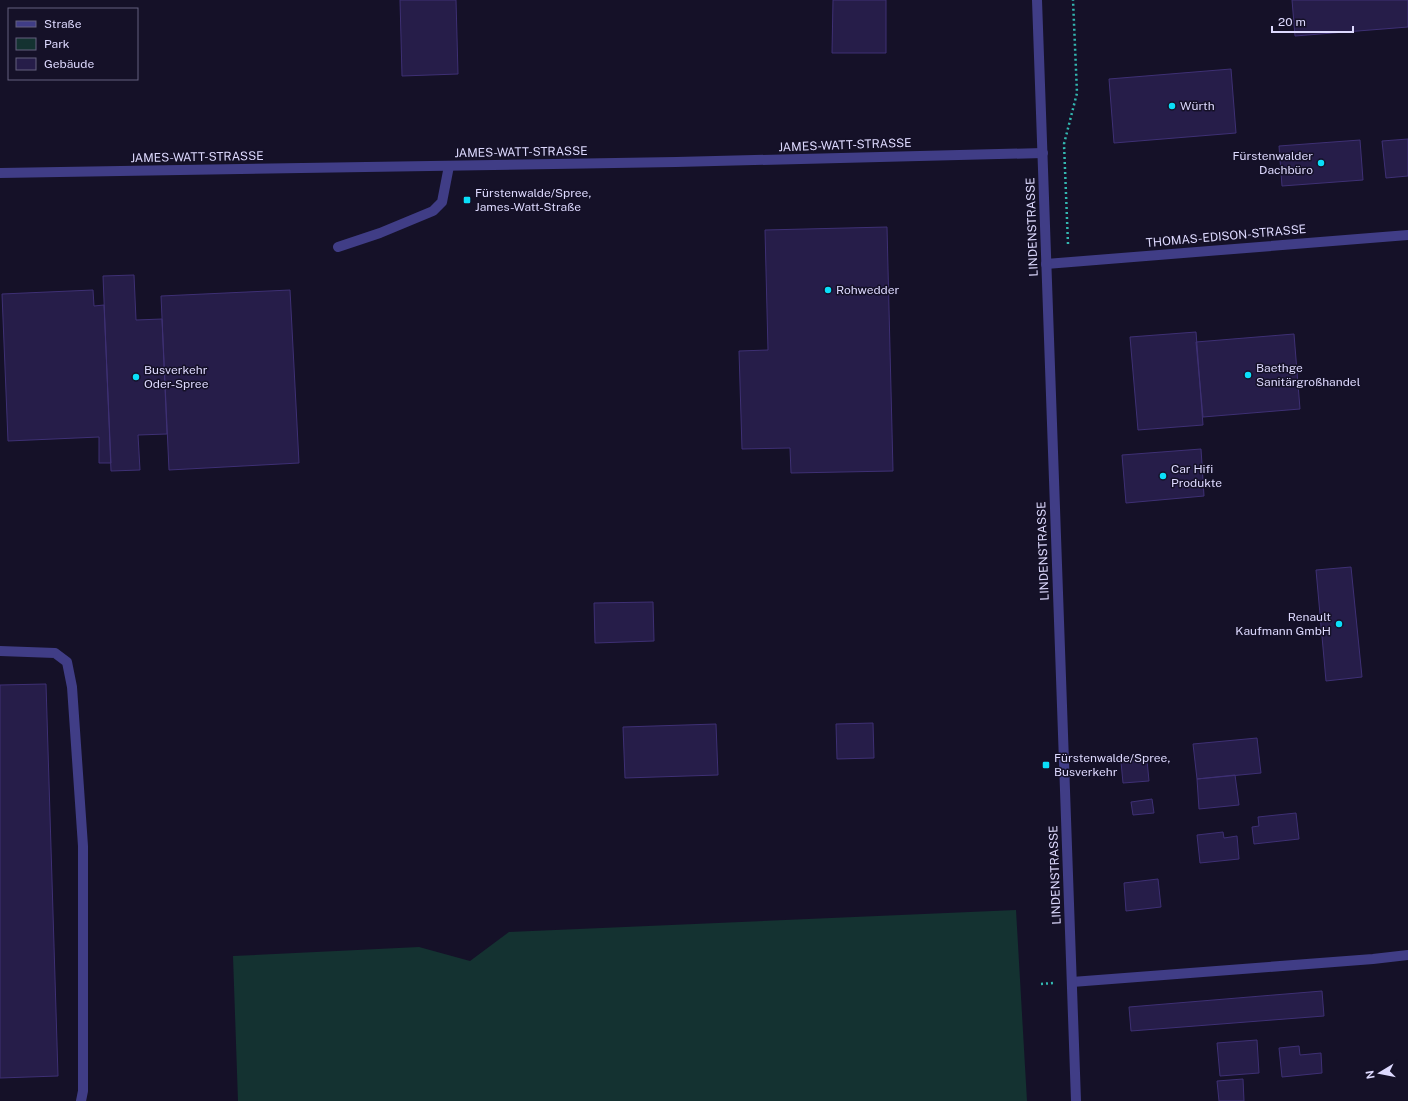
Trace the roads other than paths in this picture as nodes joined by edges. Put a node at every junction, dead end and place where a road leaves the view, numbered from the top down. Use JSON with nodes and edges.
{"nodes":[{"id":1,"x":1037,"y":0,"type":"edge"},
{"id":2,"x":1043,"y":153,"type":"junction"},
{"id":3,"x":449,"y":166,"type":"junction"},
{"id":4,"x":0,"y":174,"type":"edge"},
{"id":5,"x":1408,"y":235,"type":"edge"},
{"id":6,"x":338,"y":247,"type":"dead end"},
{"id":7,"x":1046,"y":264,"type":"junction"},
{"id":8,"x":0,"y":651,"type":"edge"},
{"id":9,"x":1408,"y":955,"type":"edge"},
{"id":10,"x":1072,"y":982,"type":"junction"},
{"id":11,"x":80,"y":1101,"type":"edge"},
{"id":12,"x":1076,"y":1101,"type":"edge"}],
"edges":[{"from":1,"to":2,"type":"street","name":"LINDENSTRASSE"},
{"from":2,"to":3,"type":"street","name":"JAMES-WATT-STRASSE"},
{"from":2,"to":7,"type":"street","name":"LINDENSTRASSE"},
{"from":3,"to":4,"type":"street","name":"JAMES-WATT-STRASSE"},
{"from":3,"to":6,"type":"street"},
{"from":5,"to":7,"type":"street","name":"THOMAS-EDISON-STRASSE"},
{"from":7,"to":10,"type":"street","name":"LINDENSTRASSE"},
{"from":8,"to":11,"type":"street"},
{"from":9,"to":10,"type":"street"},
{"from":10,"to":12,"type":"street","name":"LINDENSTRASSE"}]}
